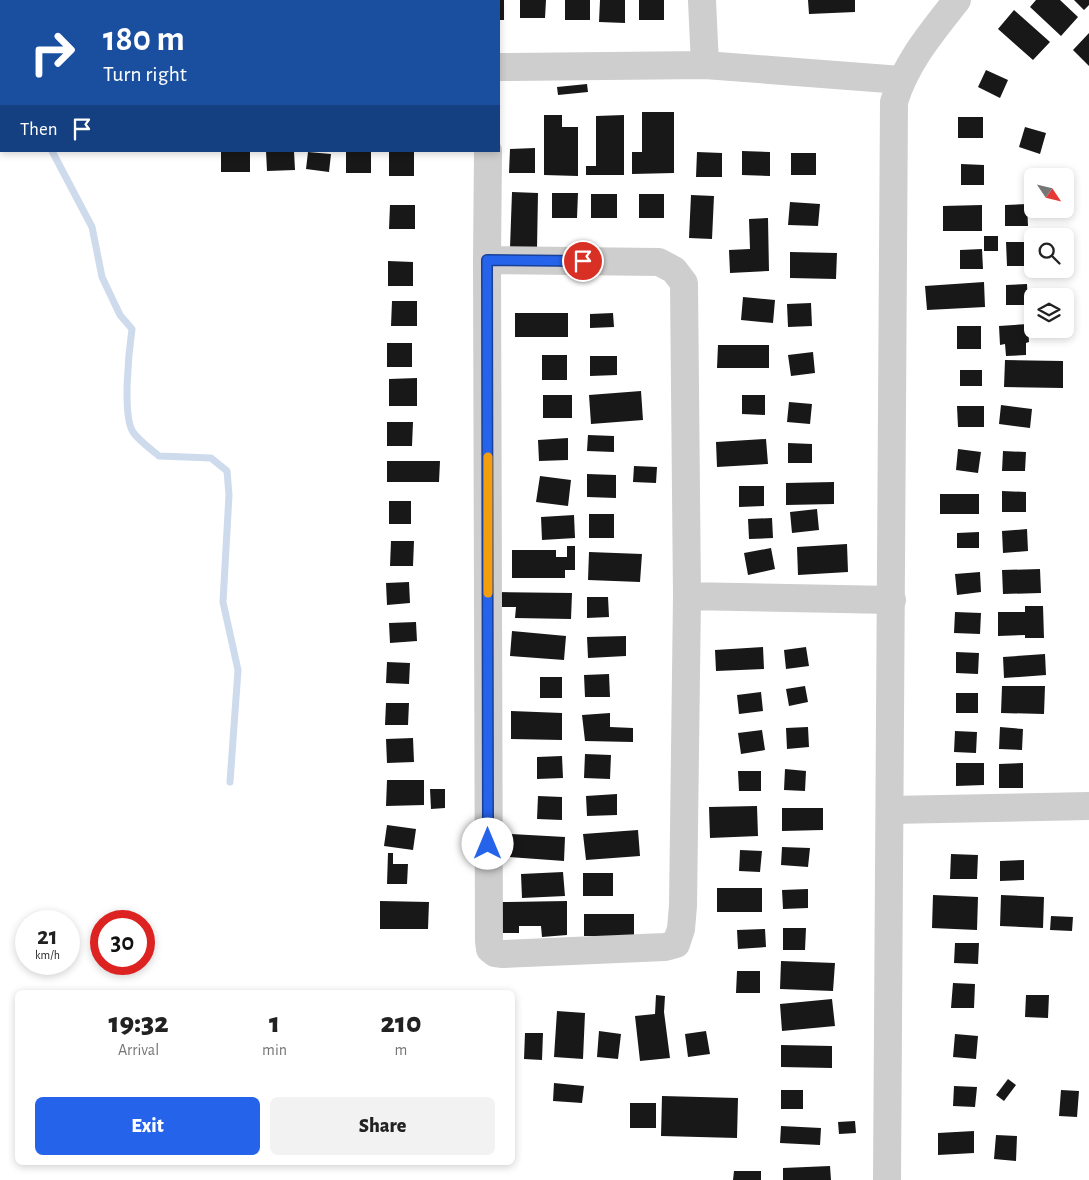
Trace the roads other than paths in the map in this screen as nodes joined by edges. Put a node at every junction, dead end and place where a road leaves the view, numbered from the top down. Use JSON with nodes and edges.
{"nodes":[{"id":1,"x":702,"y":0,"type":"edge"},
{"id":2,"x":957,"y":0,"type":"edge"},
{"id":3,"x":705,"y":65,"type":"junction"},
{"id":4,"x":500,"y":67,"type":"edge"},
{"id":5,"x":901,"y":80,"type":"junction"},
{"id":6,"x":488,"y":152,"type":"edge"},
{"id":7,"x":487,"y":260,"type":"junction"},
{"id":8,"x":687,"y":596,"type":"junction"},
{"id":9,"x":892,"y":600,"type":"junction"},
{"id":10,"x":1089,"y":806,"type":"edge"},
{"id":11,"x":890,"y":810,"type":"junction"},
{"id":12,"x":887,"y":1180,"type":"edge"}],
"edges":[{"from":1,"to":3,"type":"street"},
{"from":2,"to":5,"type":"street"},
{"from":3,"to":4,"type":"street"},
{"from":3,"to":5,"type":"street"},
{"from":5,"to":9,"type":"street"},
{"from":6,"to":7,"type":"street"},
{"from":7,"to":8,"type":"street"},
{"from":7,"to":8,"type":"street"},
{"from":8,"to":9,"type":"street"},
{"from":9,"to":11,"type":"street"},
{"from":10,"to":11,"type":"street"},
{"from":11,"to":12,"type":"street"}]}
